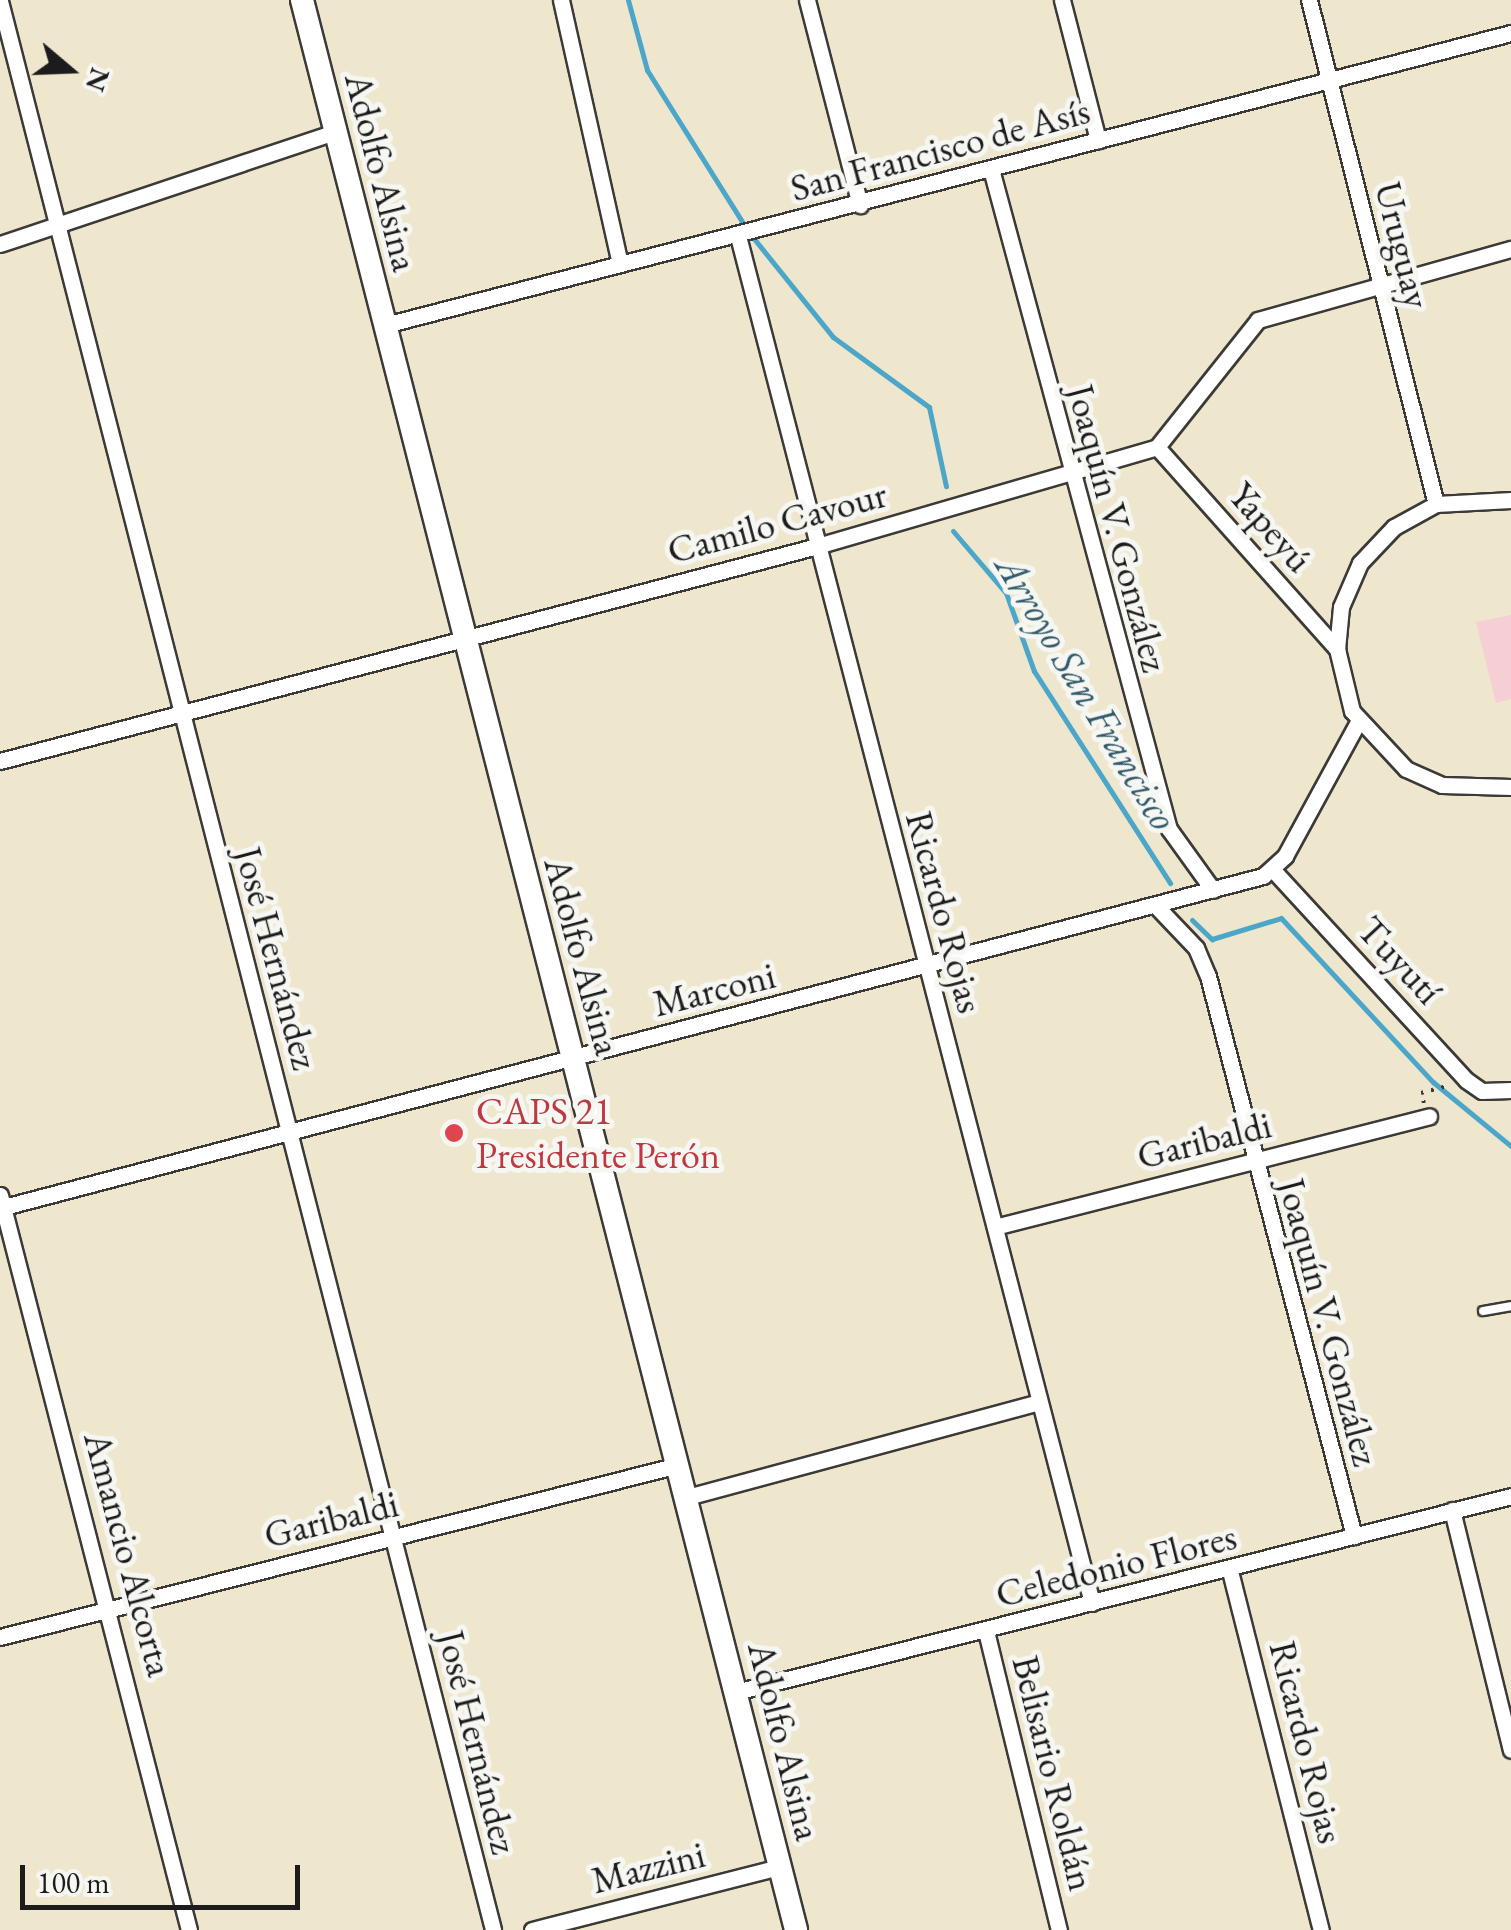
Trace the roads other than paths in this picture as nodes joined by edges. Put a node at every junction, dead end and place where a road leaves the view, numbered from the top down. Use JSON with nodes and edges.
{"nodes":[{"id":1,"x":302,"y":0,"type":"edge"},
{"id":2,"x":561,"y":0,"type":"edge"},
{"id":3,"x":807,"y":0,"type":"edge"},
{"id":4,"x":1062,"y":0,"type":"edge"},
{"id":5,"x":1309,"y":0,"type":"edge"},
{"id":6,"x":0,"y":1,"type":"edge"},
{"id":7,"x":1511,"y":34,"type":"edge"},
{"id":8,"x":1330,"y":79,"type":"junction"},
{"id":9,"x":335,"y":132,"type":"junction"},
{"id":10,"x":1098,"y":140,"type":"junction"},
{"id":11,"x":990,"y":169,"type":"junction"},
{"id":12,"x":860,"y":205,"type":"junction"},
{"id":13,"x":54,"y":225,"type":"junction"},
{"id":14,"x":740,"y":236,"type":"junction"},
{"id":15,"x":0,"y":244,"type":"edge"},
{"id":16,"x":1511,"y":249,"type":"edge"},
{"id":17,"x":620,"y":263,"type":"junction"},
{"id":18,"x":1378,"y":284,"type":"junction"},
{"id":19,"x":385,"y":324,"type":"junction"},
{"id":20,"x":1157,"y":447,"type":"junction"},
{"id":21,"x":1067,"y":475,"type":"junction"},
{"id":22,"x":1511,"y":500,"type":"edge"},
{"id":23,"x":1436,"y":504,"type":"junction"},
{"id":24,"x":817,"y":546,"type":"junction"},
{"id":25,"x":464,"y":638,"type":"junction"},
{"id":26,"x":1338,"y":649,"type":"junction"},
{"id":27,"x":179,"y":714,"type":"junction"},
{"id":28,"x":1359,"y":720,"type":"junction"},
{"id":29,"x":0,"y":761,"type":"edge"},
{"id":30,"x":1511,"y":788,"type":"edge"},
{"id":31,"x":1273,"y":870,"type":"junction"},
{"id":32,"x":1214,"y":890,"type":"junction"},
{"id":33,"x":1157,"y":907,"type":"junction"},
{"id":34,"x":926,"y":969,"type":"junction"},
{"id":35,"x":574,"y":1058,"type":"junction"},
{"id":36,"x":1511,"y":1090,"type":"edge"},
{"id":37,"x":1429,"y":1116,"type":"dead end"},
{"id":38,"x":291,"y":1136,"type":"junction"},
{"id":39,"x":1251,"y":1162,"type":"junction"},
{"id":40,"x":1,"y":1204,"type":"edge"},
{"id":41,"x":995,"y":1227,"type":"junction"},
{"id":42,"x":1511,"y":1306,"type":"edge"},
{"id":43,"x":1483,"y":1311,"type":"dead end"},
{"id":44,"x":1038,"y":1402,"type":"junction"},
{"id":45,"x":678,"y":1465,"type":"junction"},
{"id":46,"x":1511,"y":1496,"type":"edge"},
{"id":47,"x":688,"y":1497,"type":"junction"},
{"id":48,"x":1452,"y":1510,"type":"junction"},
{"id":49,"x":1354,"y":1536,"type":"junction"},
{"id":50,"x":392,"y":1537,"type":"junction"},
{"id":51,"x":1230,"y":1570,"type":"junction"},
{"id":52,"x":1092,"y":1603,"type":"junction"},
{"id":53,"x":111,"y":1609,"type":"junction"},
{"id":54,"x":986,"y":1631,"type":"junction"},
{"id":55,"x":0,"y":1637,"type":"edge"},
{"id":56,"x":736,"y":1692,"type":"junction"},
{"id":57,"x":1511,"y":1750,"type":"edge"},
{"id":58,"x":780,"y":1867,"type":"junction"},
{"id":59,"x":189,"y":1930,"type":"edge"},
{"id":60,"x":493,"y":1930,"type":"edge"},
{"id":61,"x":532,"y":1930,"type":"edge"},
{"id":62,"x":796,"y":1930,"type":"edge"},
{"id":63,"x":1059,"y":1930,"type":"edge"},
{"id":64,"x":1321,"y":1930,"type":"edge"}],
"edges":[{"from":1,"to":9,"type":"street","name":"Adolfo Alsina"},
{"from":2,"to":17,"type":"street"},
{"from":3,"to":12,"type":"street"},
{"from":4,"to":10,"type":"street"},
{"from":5,"to":8,"type":"street","name":"Uruguay"},
{"from":6,"to":13,"type":"street","name":"José Hernández"},
{"from":7,"to":8,"type":"street","name":"San Francisco de Asís"},
{"from":8,"to":10,"type":"street","name":"San Francisco de Asís"},
{"from":8,"to":18,"type":"street","name":"Uruguay"},
{"from":9,"to":13,"type":"street"},
{"from":9,"to":19,"type":"street","name":"Adolfo Alsina"},
{"from":10,"to":11,"type":"street","name":"San Francisco de Asís"},
{"from":11,"to":12,"type":"street","name":"San Francisco de Asís"},
{"from":11,"to":21,"type":"street","name":"Joaquín V. González"},
{"from":12,"to":14,"type":"street","name":"San Francisco de Asís"},
{"from":13,"to":15,"type":"street"},
{"from":13,"to":27,"type":"street","name":"José Hernández"},
{"from":14,"to":17,"type":"street","name":"San Francisco de Asís"},
{"from":14,"to":24,"type":"street","name":"Ricardo Rojas"},
{"from":16,"to":18,"type":"street"},
{"from":17,"to":19,"type":"street","name":"San Francisco de Asís"},
{"from":18,"to":20,"type":"street"},
{"from":18,"to":23,"type":"street","name":"Uruguay"},
{"from":19,"to":25,"type":"street","name":"Adolfo Alsina"},
{"from":20,"to":21,"type":"street","name":"Camilo Cavour"},
{"from":20,"to":26,"type":"street","name":"Yapeyú"},
{"from":21,"to":24,"type":"street","name":"Camilo Cavour"},
{"from":21,"to":32,"type":"street","name":"Joaquín V. González"},
{"from":22,"to":23,"type":"street"},
{"from":23,"to":26,"type":"street"},
{"from":24,"to":25,"type":"street","name":"Camilo Cavour"},
{"from":24,"to":34,"type":"street","name":"Ricardo Rojas"},
{"from":25,"to":27,"type":"street","name":"Camilo Cavour"},
{"from":25,"to":35,"type":"street","name":"Adolfo Alsina"},
{"from":26,"to":28,"type":"street"},
{"from":27,"to":29,"type":"street","name":"Camilo Cavour"},
{"from":27,"to":38,"type":"street","name":"José Hernández"},
{"from":28,"to":30,"type":"street"},
{"from":28,"to":31,"type":"street"},
{"from":31,"to":32,"type":"street","name":"Marconi"},
{"from":31,"to":36,"type":"street","name":"Tuyutí"},
{"from":32,"to":33,"type":"street","name":"Marconi"},
{"from":33,"to":34,"type":"street","name":"Marconi"},
{"from":33,"to":39,"type":"street","name":"Joaquín V. González"},
{"from":34,"to":35,"type":"street","name":"Marconi"},
{"from":34,"to":41,"type":"street","name":"Ricardo Rojas"},
{"from":35,"to":38,"type":"street","name":"Marconi"},
{"from":35,"to":45,"type":"street","name":"Adolfo Alsina"},
{"from":37,"to":39,"type":"street","name":"Garibaldi"},
{"from":38,"to":40,"type":"street","name":"Marconi"},
{"from":38,"to":50,"type":"street","name":"José Hernández"},
{"from":39,"to":41,"type":"street","name":"Garibaldi"},
{"from":39,"to":49,"type":"street","name":"Joaquín V. González"},
{"from":40,"to":53,"type":"street","name":"Amancio Alcorta"},
{"from":41,"to":44,"type":"street","name":"Ricardo Rojas"},
{"from":42,"to":43,"type":"lane"},
{"from":44,"to":47,"type":"street"},
{"from":44,"to":52,"type":"street","name":"Ricardo Rojas"},
{"from":45,"to":47,"type":"street","name":"Adolfo Alsina"},
{"from":45,"to":50,"type":"street","name":"Garibaldi"},
{"from":46,"to":48,"type":"street","name":"Celedonio Flores"},
{"from":47,"to":56,"type":"street","name":"Adolfo Alsina"},
{"from":48,"to":49,"type":"street","name":"Celedonio Flores"},
{"from":48,"to":57,"type":"street"},
{"from":49,"to":51,"type":"street","name":"Celedonio Flores"},
{"from":50,"to":53,"type":"street","name":"Garibaldi"},
{"from":50,"to":60,"type":"street","name":"José Hernández"},
{"from":51,"to":52,"type":"street","name":"Celedonio Flores"},
{"from":51,"to":64,"type":"street","name":"Ricardo Rojas"},
{"from":52,"to":54,"type":"street","name":"Celedonio Flores"},
{"from":53,"to":55,"type":"street","name":"Garibaldi"},
{"from":53,"to":59,"type":"street","name":"Amancio Alcorta"},
{"from":54,"to":56,"type":"street","name":"Celedonio Flores"},
{"from":54,"to":63,"type":"street","name":"Belisario Roldán"},
{"from":56,"to":58,"type":"street","name":"Adolfo Alsina"},
{"from":58,"to":61,"type":"street","name":"Mazzini"},
{"from":58,"to":62,"type":"street","name":"Adolfo Alsina"}]}
